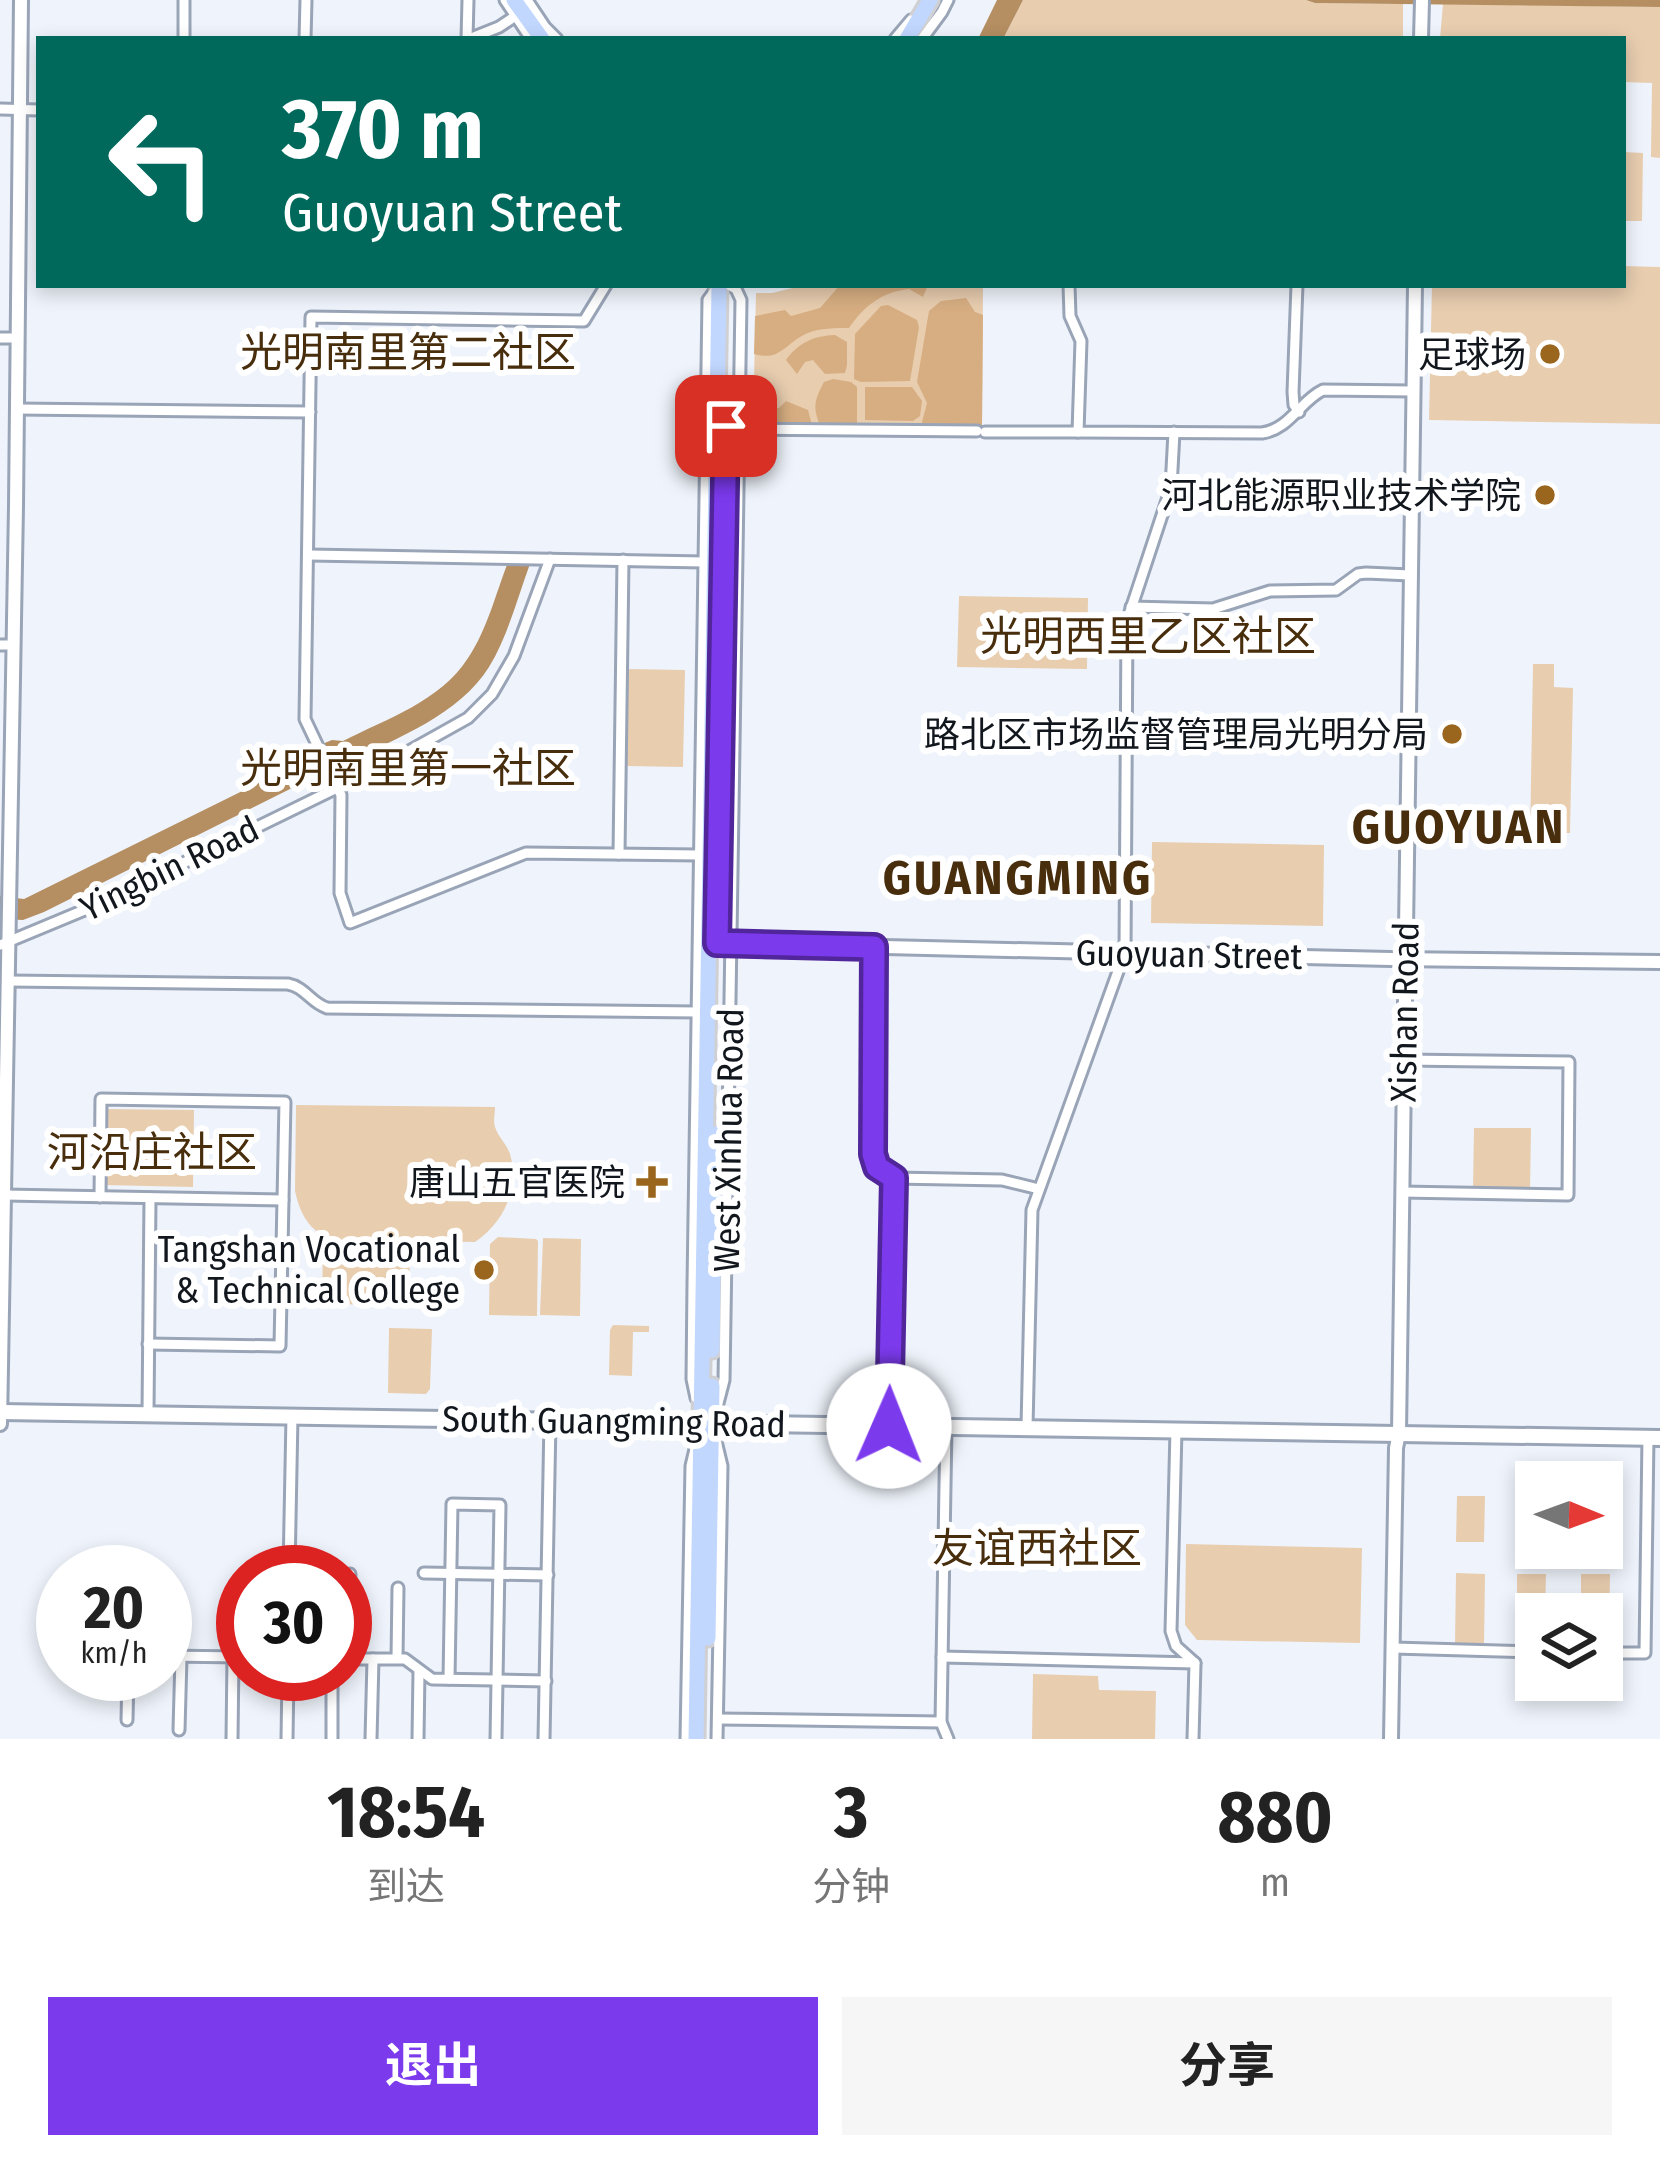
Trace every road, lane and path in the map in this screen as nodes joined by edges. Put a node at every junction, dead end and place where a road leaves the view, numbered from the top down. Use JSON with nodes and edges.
{"nodes":[{"id":1,"x":21,"y":0,"type":"edge"},
{"id":2,"x":184,"y":0,"type":"edge"},
{"id":3,"x":305,"y":0,"type":"edge"},
{"id":4,"x":468,"y":0,"type":"edge"},
{"id":5,"x":505,"y":0,"type":"edge"},
{"id":6,"x":527,"y":0,"type":"edge"},
{"id":7,"x":926,"y":0,"type":"edge"},
{"id":8,"x":948,"y":0,"type":"edge"},
{"id":9,"x":1422,"y":0,"type":"edge"},
{"id":10,"x":514,"y":9,"type":"edge"},
{"id":11,"x":184,"y":36,"type":"edge"},
{"id":12,"x":305,"y":36,"type":"edge"},
{"id":13,"x":468,"y":36,"type":"edge"},
{"id":14,"x":476,"y":36,"type":"edge"},
{"id":15,"x":529,"y":36,"type":"edge"},
{"id":16,"x":539,"y":36,"type":"edge"},
{"id":17,"x":554,"y":36,"type":"edge"},
{"id":18,"x":898,"y":36,"type":"edge"},
{"id":19,"x":908,"y":36,"type":"edge"},
{"id":20,"x":924,"y":36,"type":"edge"},
{"id":21,"x":1421,"y":36,"type":"edge"},
{"id":22,"x":0,"y":109,"type":"edge"},
{"id":23,"x":19,"y":110,"type":"junction"},
{"id":24,"x":36,"y":110,"type":"edge"},
{"id":25,"x":604,"y":288,"type":"edge"},
{"id":26,"x":720,"y":288,"type":"edge"},
{"id":27,"x":723,"y":288,"type":"edge"},
{"id":28,"x":723,"y":288,"type":"edge"},
{"id":29,"x":731,"y":288,"type":"edge"},
{"id":30,"x":1069,"y":288,"type":"edge"},
{"id":31,"x":1297,"y":288,"type":"edge"},
{"id":32,"x":1415,"y":288,"type":"edge"},
{"id":33,"x":0,"y":338,"type":"edge"},
{"id":34,"x":17,"y":338,"type":"junction"},
{"id":35,"x":707,"y":362,"type":"junction"},
{"id":36,"x":717,"y":381,"type":"junction"},
{"id":37,"x":1413,"y":391,"type":"junction"},
{"id":38,"x":17,"y":409,"type":"junction"},
{"id":39,"x":310,"y":412,"type":"junction"},
{"id":40,"x":1299,"y":412,"type":"junction"},
{"id":41,"x":739,"y":429,"type":"junction"},
{"id":42,"x":1078,"y":432,"type":"junction"},
{"id":43,"x":1174,"y":432,"type":"junction"},
{"id":44,"x":309,"y":555,"type":"junction"},
{"id":45,"x":546,"y":559,"type":"junction"},
{"id":46,"x":623,"y":560,"type":"junction"},
{"id":47,"x":704,"y":562,"type":"junction"},
{"id":48,"x":1410,"y":575,"type":"junction"},
{"id":49,"x":1131,"y":607,"type":"junction"},
{"id":50,"x":7,"y":645,"type":"edge"},
{"id":51,"x":6,"y":756,"type":"edge"},
{"id":52,"x":336,"y":781,"type":"junction"},
{"id":53,"x":619,"y":854,"type":"junction"},
{"id":54,"x":699,"y":855,"type":"junction"},
{"id":55,"x":9,"y":939,"type":"edge"},
{"id":56,"x":724,"y":944,"type":"junction"},
{"id":57,"x":874,"y":947,"type":"junction"},
{"id":58,"x":1125,"y":952,"type":"junction"},
{"id":59,"x":1404,"y":959,"type":"junction"},
{"id":60,"x":1660,"y":962,"type":"edge"},
{"id":61,"x":8,"y":981,"type":"junction"},
{"id":62,"x":697,"y":1012,"type":"junction"},
{"id":63,"x":1403,"y":1060,"type":"junction"},
{"id":64,"x":3,"y":1114,"type":"edge"},
{"id":65,"x":894,"y":1178,"type":"junction"},
{"id":66,"x":1039,"y":1189,"type":"junction"},
{"id":67,"x":1402,"y":1192,"type":"junction"},
{"id":68,"x":4,"y":1195,"type":"junction"},
{"id":69,"x":100,"y":1197,"type":"junction"},
{"id":70,"x":150,"y":1198,"type":"junction"},
{"id":71,"x":283,"y":1200,"type":"junction"},
{"id":72,"x":148,"y":1344,"type":"junction"},
{"id":73,"x":0,"y":1412,"type":"edge"},
{"id":74,"x":148,"y":1413,"type":"junction"},
{"id":75,"x":292,"y":1416,"type":"junction"},
{"id":76,"x":550,"y":1420,"type":"junction"},
{"id":77,"x":707,"y":1422,"type":"junction"},
{"id":78,"x":0,"y":1424,"type":"edge"},
{"id":79,"x":889,"y":1426,"type":"junction"},
{"id":80,"x":946,"y":1426,"type":"junction"},
{"id":81,"x":1027,"y":1427,"type":"junction"},
{"id":82,"x":1176,"y":1430,"type":"junction"},
{"id":83,"x":1399,"y":1433,"type":"junction"},
{"id":84,"x":1654,"y":1438,"type":"edge"},
{"id":85,"x":290,"y":1545,"type":"edge"},
{"id":86,"x":424,"y":1574,"type":"dead end"},
{"id":87,"x":450,"y":1574,"type":"junction"},
{"id":88,"x":499,"y":1574,"type":"junction"},
{"id":89,"x":548,"y":1575,"type":"junction"},
{"id":90,"x":398,"y":1588,"type":"dead end"},
{"id":91,"x":1393,"y":1648,"type":"junction"},
{"id":92,"x":1515,"y":1651,"type":"edge"},
{"id":93,"x":1623,"y":1653,"type":"edge"},
{"id":94,"x":942,"y":1657,"type":"junction"},
{"id":95,"x":397,"y":1658,"type":"junction"},
{"id":96,"x":373,"y":1659,"type":"joint"},
{"id":97,"x":1195,"y":1663,"type":"junction"},
{"id":98,"x":419,"y":1671,"type":"junction"},
{"id":99,"x":449,"y":1679,"type":"junction"},
{"id":100,"x":497,"y":1680,"type":"junction"},
{"id":101,"x":546,"y":1681,"type":"junction"},
{"id":102,"x":127,"y":1701,"type":"edge"},
{"id":103,"x":180,"y":1701,"type":"edge"},
{"id":104,"x":235,"y":1701,"type":"edge"},
{"id":105,"x":288,"y":1701,"type":"edge"},
{"id":106,"x":332,"y":1701,"type":"edge"},
{"id":107,"x":718,"y":1719,"type":"junction"},
{"id":108,"x":127,"y":1720,"type":"dead end"},
{"id":109,"x":941,"y":1722,"type":"junction"},
{"id":110,"x":179,"y":1730,"type":"dead end"},
{"id":111,"x":232,"y":1739,"type":"edge"},
{"id":112,"x":287,"y":1739,"type":"edge"},
{"id":113,"x":332,"y":1739,"type":"edge"},
{"id":114,"x":371,"y":1739,"type":"edge"},
{"id":115,"x":418,"y":1739,"type":"edge"},
{"id":116,"x":496,"y":1739,"type":"edge"},
{"id":117,"x":544,"y":1739,"type":"edge"},
{"id":118,"x":686,"y":1739,"type":"edge"},
{"id":119,"x":696,"y":1739,"type":"edge"},
{"id":120,"x":706,"y":1739,"type":"edge"},
{"id":121,"x":717,"y":1739,"type":"edge"},
{"id":122,"x":948,"y":1739,"type":"edge"},
{"id":123,"x":1193,"y":1739,"type":"edge"},
{"id":124,"x":1391,"y":1739,"type":"edge"}],
"edges":[{"from":1,"to":23,"type":"street"},
{"from":2,"to":11,"type":"street"},
{"from":3,"to":12,"type":"street"},
{"from":4,"to":13,"type":"street"},
{"from":5,"to":10,"type":"street"},
{"from":6,"to":17,"type":"street"},
{"from":7,"to":18,"type":"street"},
{"from":7,"to":19,"type":"main road"},
{"from":8,"to":20,"type":"street"},
{"from":9,"to":21,"type":"street"},
{"from":10,"to":14,"type":"street"},
{"from":10,"to":15,"type":"street"},
{"from":10,"to":16,"type":"main road"},
{"from":22,"to":23,"type":"street"},
{"from":23,"to":24,"type":"street"},
{"from":23,"to":34,"type":"street"},
{"from":25,"to":39,"type":"street"},
{"from":26,"to":35,"type":"street","name":"West Xinhua Road"},
{"from":27,"to":36,"type":"main road","name":"West Xinhua Road"},
{"from":28,"to":56,"type":"main road","name":"West Xinhua Road"},
{"from":29,"to":41,"type":"street","name":"West Xinhua Road"},
{"from":30,"to":42,"type":"street"},
{"from":31,"to":40,"type":"street"},
{"from":32,"to":37,"type":"street","name":"Xishan Road"},
{"from":33,"to":34,"type":"street"},
{"from":34,"to":38,"type":"street"},
{"from":35,"to":36,"type":"street"},
{"from":35,"to":47,"type":"street","name":"West Xinhua Road"},
{"from":36,"to":77,"type":"main road","name":"West Xinhua Road"},
{"from":37,"to":40,"type":"street"},
{"from":37,"to":48,"type":"street","name":"Xishan Road"},
{"from":38,"to":39,"type":"street"},
{"from":38,"to":50,"type":"street"},
{"from":39,"to":44,"type":"street"},
{"from":40,"to":43,"type":"street"},
{"from":41,"to":42,"type":"street"},
{"from":41,"to":56,"type":"street","name":"West Xinhua Road"},
{"from":42,"to":43,"type":"street"},
{"from":43,"to":49,"type":"street"},
{"from":44,"to":45,"type":"street"},
{"from":44,"to":52,"type":"street"},
{"from":45,"to":46,"type":"street"},
{"from":45,"to":52,"type":"street","name":"Yingbin Road"},
{"from":46,"to":47,"type":"street"},
{"from":46,"to":53,"type":"street"},
{"from":47,"to":54,"type":"street","name":"West Xinhua Road"},
{"from":48,"to":49,"type":"street"},
{"from":48,"to":59,"type":"street","name":"Xishan Road"},
{"from":49,"to":58,"type":"street"},
{"from":50,"to":51,"type":"street"},
{"from":51,"to":55,"type":"street"},
{"from":52,"to":53,"type":"street"},
{"from":52,"to":55,"type":"street","name":"Yingbin Road"},
{"from":53,"to":54,"type":"street"},
{"from":54,"to":62,"type":"street","name":"West Xinhua Road"},
{"from":55,"to":61,"type":"street"},
{"from":56,"to":57,"type":"street","name":"Guoyuan Street"},
{"from":56,"to":77,"type":"main road","name":"West Xinhua Road"},
{"from":57,"to":58,"type":"street","name":"Guoyuan Street"},
{"from":57,"to":65,"type":"street"},
{"from":58,"to":59,"type":"street","name":"Guoyuan Street"},
{"from":58,"to":66,"type":"street"},
{"from":59,"to":60,"type":"street","name":"Guoyuan Street"},
{"from":59,"to":63,"type":"street","name":"Xishan Road"},
{"from":61,"to":62,"type":"street"},
{"from":61,"to":64,"type":"street"},
{"from":62,"to":77,"type":"street","name":"West Xinhua Road"},
{"from":63,"to":67,"type":"street","name":"Xishan Road"},
{"from":63,"to":67,"type":"street"},
{"from":64,"to":68,"type":"street"},
{"from":65,"to":66,"type":"street"},
{"from":65,"to":79,"type":"street"},
{"from":66,"to":81,"type":"street"},
{"from":67,"to":83,"type":"street","name":"Xishan Road"},
{"from":68,"to":69,"type":"street"},
{"from":68,"to":73,"type":"street"},
{"from":69,"to":70,"type":"street"},
{"from":69,"to":71,"type":"street"},
{"from":70,"to":71,"type":"street"},
{"from":70,"to":72,"type":"street"},
{"from":71,"to":72,"type":"street"},
{"from":72,"to":74,"type":"street"},
{"from":73,"to":74,"type":"main road","name":"South Guangming Road"},
{"from":73,"to":78,"type":"street"},
{"from":74,"to":75,"type":"main road","name":"South Guangming Road"},
{"from":75,"to":76,"type":"main road","name":"South Guangming Road"},
{"from":75,"to":85,"type":"street"},
{"from":76,"to":77,"type":"main road","name":"South Guangming Road"},
{"from":76,"to":89,"type":"street"},
{"from":77,"to":79,"type":"main road","name":"South Guangming Road"},
{"from":77,"to":107,"type":"street","name":"West Xinhua Road"},
{"from":77,"to":118,"type":"street","name":"West Xinhua Road"},
{"from":77,"to":119,"type":"main road","name":"West Xinhua Road"},
{"from":77,"to":120,"type":"main road","name":"West Xinhua Road"},
{"from":79,"to":80,"type":"main road","name":"South Guangming Road"},
{"from":80,"to":81,"type":"main road","name":"South Guangming Road"},
{"from":80,"to":94,"type":"street"},
{"from":81,"to":82,"type":"main road","name":"South Guangming Road"},
{"from":82,"to":83,"type":"main road","name":"South Guangming Road"},
{"from":82,"to":97,"type":"street"},
{"from":83,"to":84,"type":"main road","name":"South Guangming Road"},
{"from":83,"to":91,"type":"street","name":"Xishan Road"},
{"from":84,"to":93,"type":"street"},
{"from":86,"to":87,"type":"street"},
{"from":87,"to":88,"type":"street"},
{"from":87,"to":88,"type":"street"},
{"from":87,"to":99,"type":"street"},
{"from":88,"to":89,"type":"street"},
{"from":88,"to":100,"type":"street"},
{"from":89,"to":101,"type":"street"},
{"from":90,"to":95,"type":"street"},
{"from":91,"to":92,"type":"street"},
{"from":91,"to":124,"type":"street","name":"Xishan Road"},
{"from":94,"to":97,"type":"street"},
{"from":94,"to":109,"type":"street"},
{"from":95,"to":96,"type":"street"},
{"from":95,"to":98,"type":"street"},
{"from":96,"to":114,"type":"street"},
{"from":97,"to":123,"type":"street"},
{"from":98,"to":99,"type":"street"},
{"from":98,"to":115,"type":"street"},
{"from":99,"to":100,"type":"street"},
{"from":100,"to":101,"type":"street"},
{"from":100,"to":116,"type":"street"},
{"from":101,"to":117,"type":"street"},
{"from":102,"to":108,"type":"street"},
{"from":103,"to":110,"type":"street"},
{"from":104,"to":111,"type":"street"},
{"from":105,"to":112,"type":"street"},
{"from":106,"to":113,"type":"street"},
{"from":107,"to":109,"type":"street"},
{"from":107,"to":121,"type":"street","name":"West Xinhua Road"},
{"from":109,"to":122,"type":"street"}]}
